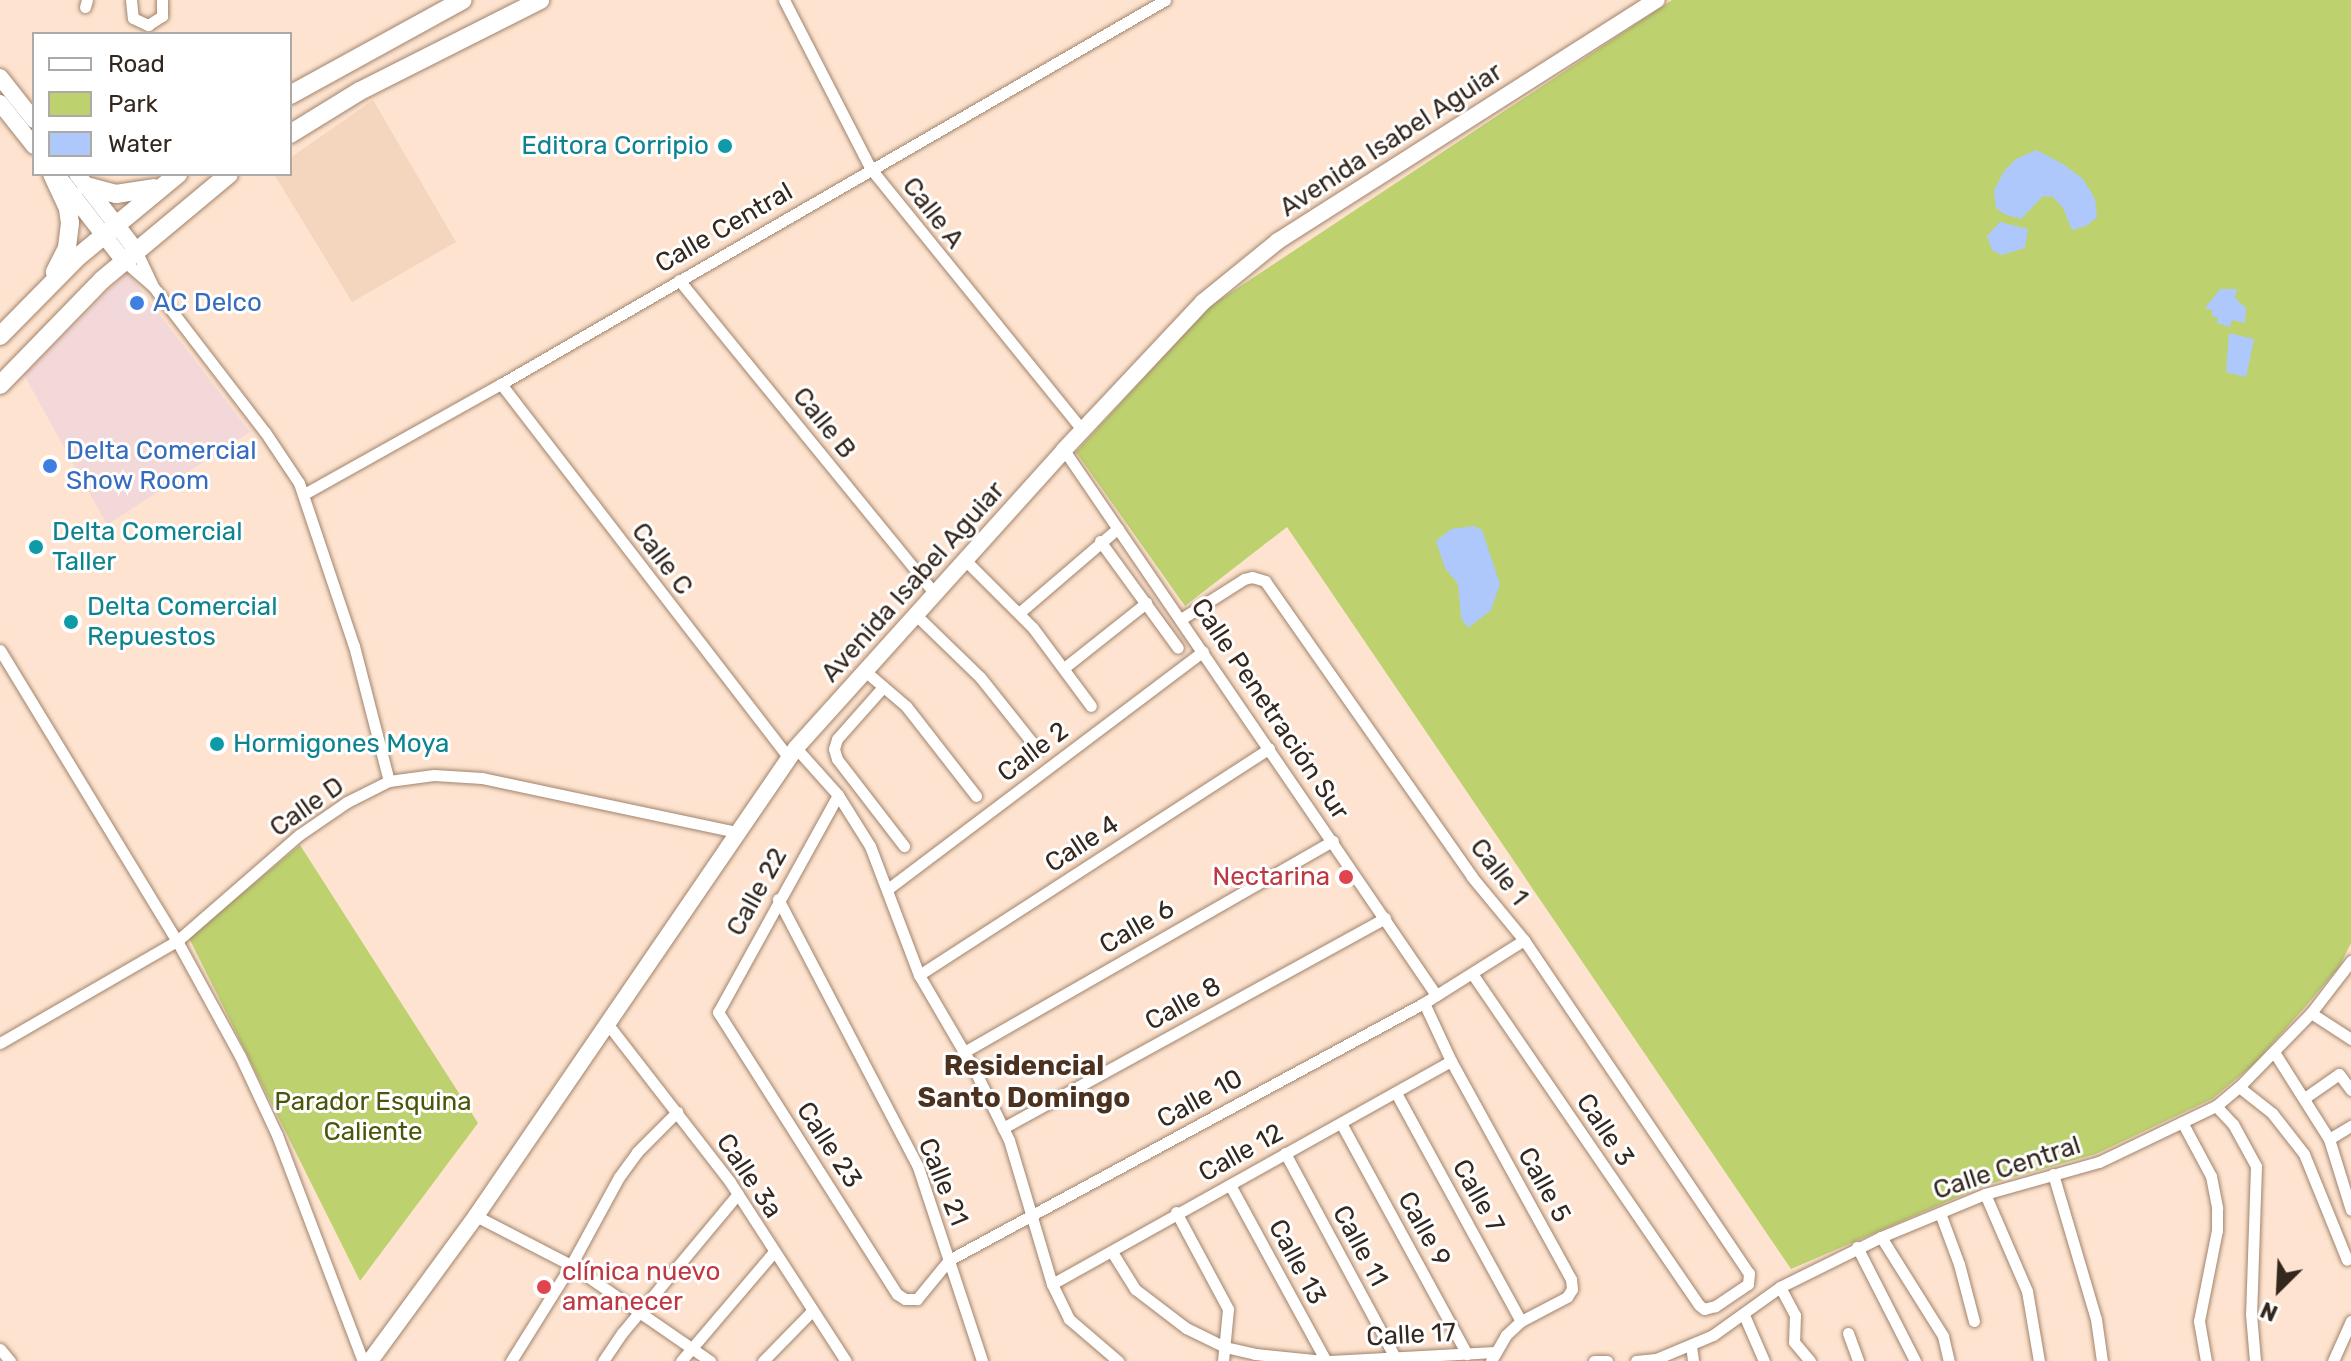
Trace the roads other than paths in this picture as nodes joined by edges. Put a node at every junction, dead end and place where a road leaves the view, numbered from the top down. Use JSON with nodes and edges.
{"nodes":[{"id":1,"x":131,"y":0,"type":"edge"},
{"id":2,"x":162,"y":0,"type":"edge"},
{"id":3,"x":463,"y":0,"type":"edge"},
{"id":4,"x":540,"y":0,"type":"edge"},
{"id":5,"x":784,"y":0,"type":"edge"},
{"id":6,"x":1165,"y":0,"type":"edge"},
{"id":7,"x":1657,"y":0,"type":"edge"},
{"id":8,"x":379,"y":45,"type":"junction"},
{"id":9,"x":322,"y":75,"type":"junction"},
{"id":10,"x":0,"y":77,"type":"edge"},
{"id":11,"x":360,"y":91,"type":"junction"},
{"id":12,"x":292,"y":94,"type":"edge"},
{"id":13,"x":0,"y":103,"type":"edge"},
{"id":14,"x":32,"y":117,"type":"edge"},
{"id":15,"x":292,"y":131,"type":"edge"},
{"id":16,"x":292,"y":133,"type":"edge"},
{"id":17,"x":32,"y":143,"type":"edge"},
{"id":18,"x":871,"y":169,"type":"junction"},
{"id":19,"x":55,"y":176,"type":"edge"},
{"id":20,"x":56,"y":176,"type":"edge"},
{"id":21,"x":227,"y":176,"type":"edge"},
{"id":22,"x":173,"y":178,"type":"edge"},
{"id":23,"x":82,"y":180,"type":"edge"},
{"id":24,"x":110,"y":229,"type":"junction"},
{"id":25,"x":130,"y":255,"type":"junction"},
{"id":26,"x":679,"y":280,"type":"junction"},
{"id":27,"x":44,"y":290,"type":"junction"},
{"id":28,"x":0,"y":336,"type":"edge"},
{"id":29,"x":501,"y":384,"type":"junction"},
{"id":30,"x":0,"y":385,"type":"edge"},
{"id":31,"x":1082,"y":430,"type":"junction"},
{"id":32,"x":1064,"y":450,"type":"junction"},
{"id":33,"x":304,"y":494,"type":"junction"},
{"id":34,"x":1118,"y":528,"type":"junction"},
{"id":35,"x":1100,"y":541,"type":"junction"},
{"id":36,"x":965,"y":560,"type":"junction"},
{"id":37,"x":935,"y":594,"type":"junction"},
{"id":38,"x":1146,"y":603,"type":"junction"},
{"id":39,"x":1019,"y":613,"type":"junction"},
{"id":40,"x":916,"y":615,"type":"junction"},
{"id":41,"x":1181,"y":619,"type":"junction"},
{"id":42,"x":1178,"y":648,"type":"dead end"},
{"id":43,"x":0,"y":650,"type":"edge"},
{"id":44,"x":1203,"y":651,"type":"junction"},
{"id":45,"x":1064,"y":668,"type":"junction"},
{"id":46,"x":865,"y":671,"type":"junction"},
{"id":47,"x":883,"y":687,"type":"junction"},
{"id":48,"x":1091,"y":706,"type":"dead end"},
{"id":49,"x":1269,"y":749,"type":"junction"},
{"id":50,"x":1038,"y":750,"type":"dead end"},
{"id":51,"x":792,"y":753,"type":"junction"},
{"id":52,"x":389,"y":781,"type":"junction"},
{"id":53,"x":838,"y":795,"type":"junction"},
{"id":54,"x":976,"y":796,"type":"dead end"},
{"id":55,"x":736,"y":832,"type":"junction"},
{"id":56,"x":1333,"y":841,"type":"junction"},
{"id":57,"x":904,"y":846,"type":"dead end"},
{"id":58,"x":889,"y":888,"type":"junction"},
{"id":59,"x":778,"y":899,"type":"junction"},
{"id":60,"x":1385,"y":918,"type":"junction"},
{"id":61,"x":1524,"y":940,"type":"junction"},
{"id":62,"x":177,"y":941,"type":"junction"},
{"id":63,"x":2351,"y":961,"type":"edge"},
{"id":64,"x":1472,"y":974,"type":"junction"},
{"id":65,"x":919,"y":975,"type":"junction"},
{"id":66,"x":2348,"y":976,"type":"edge"},
{"id":67,"x":1436,"y":995,"type":"junction"},
{"id":68,"x":1424,"y":1003,"type":"junction"},
{"id":69,"x":718,"y":1012,"type":"joint"},
{"id":70,"x":2311,"y":1013,"type":"junction"},
{"id":71,"x":606,"y":1022,"type":"junction"},
{"id":72,"x":2351,"y":1039,"type":"edge"},
{"id":73,"x":0,"y":1043,"type":"edge"},
{"id":74,"x":964,"y":1052,"type":"junction"},
{"id":75,"x":2274,"y":1052,"type":"junction"},
{"id":76,"x":1451,"y":1061,"type":"junction"},
{"id":77,"x":2239,"y":1087,"type":"junction"},
{"id":78,"x":2351,"y":1090,"type":"edge"},
{"id":79,"x":1396,"y":1093,"type":"junction"},
{"id":80,"x":2306,"y":1097,"type":"junction"},
{"id":81,"x":2216,"y":1106,"type":"junction"},
{"id":82,"x":677,"y":1112,"type":"junction"},
{"id":83,"x":2182,"y":1122,"type":"junction"},
{"id":84,"x":1342,"y":1125,"type":"junction"},
{"id":85,"x":2351,"y":1126,"type":"edge"},
{"id":86,"x":1003,"y":1128,"type":"junction"},
{"id":87,"x":2329,"y":1139,"type":"junction"},
{"id":88,"x":1285,"y":1153,"type":"junction"},
{"id":89,"x":2053,"y":1174,"type":"junction"},
{"id":90,"x":1230,"y":1185,"type":"junction"},
{"id":91,"x":738,"y":1194,"type":"junction"},
{"id":92,"x":1985,"y":1194,"type":"junction"},
{"id":93,"x":2351,"y":1210,"type":"edge"},
{"id":94,"x":1176,"y":1212,"type":"junction"},
{"id":95,"x":1940,"y":1213,"type":"junction"},
{"id":96,"x":476,"y":1216,"type":"junction"},
{"id":97,"x":1031,"y":1217,"type":"junction"},
{"id":98,"x":1881,"y":1237,"type":"junction"},
{"id":99,"x":1857,"y":1247,"type":"junction"},
{"id":100,"x":1112,"y":1252,"type":"junction"},
{"id":101,"x":773,"y":1253,"type":"junction"},
{"id":102,"x":949,"y":1260,"type":"junction"},
{"id":103,"x":2347,"y":1260,"type":"dead end"},
{"id":104,"x":571,"y":1265,"type":"junction"},
{"id":105,"x":1052,"y":1284,"type":"junction"},
{"id":106,"x":1780,"y":1287,"type":"junction"},
{"id":107,"x":905,"y":1299,"type":"joint"},
{"id":108,"x":1704,"y":1309,"type":"joint"},
{"id":109,"x":812,"y":1311,"type":"junction"},
{"id":110,"x":639,"y":1313,"type":"junction"},
{"id":111,"x":1744,"y":1315,"type":"junction"},
{"id":112,"x":1521,"y":1321,"type":"junction"},
{"id":113,"x":1974,"y":1321,"type":"dead end"},
{"id":114,"x":2351,"y":1321,"type":"edge"},
{"id":115,"x":1848,"y":1333,"type":"dead end"},
{"id":116,"x":1691,"y":1346,"type":"junction"},
{"id":117,"x":1225,"y":1347,"type":"junction"},
{"id":118,"x":691,"y":1348,"type":"junction"},
{"id":119,"x":0,"y":1349,"type":"edge"},
{"id":120,"x":1467,"y":1354,"type":"junction"},
{"id":121,"x":1493,"y":1356,"type":"edge"},
{"id":122,"x":1112,"y":1359,"type":"edge"},
{"id":123,"x":1396,"y":1359,"type":"junction"},
{"id":124,"x":1656,"y":1360,"type":"edge"},
{"id":125,"x":10,"y":1361,"type":"edge"},
{"id":126,"x":363,"y":1361,"type":"edge"},
{"id":127,"x":370,"y":1361,"type":"edge"},
{"id":128,"x":511,"y":1361,"type":"edge"},
{"id":129,"x":603,"y":1361,"type":"edge"},
{"id":130,"x":681,"y":1361,"type":"edge"},
{"id":131,"x":710,"y":1361,"type":"edge"},
{"id":132,"x":763,"y":1361,"type":"edge"},
{"id":133,"x":846,"y":1361,"type":"edge"},
{"id":134,"x":982,"y":1361,"type":"edge"},
{"id":135,"x":1223,"y":1361,"type":"edge"},
{"id":136,"x":1327,"y":1361,"type":"edge"},
{"id":137,"x":1594,"y":1361,"type":"edge"},
{"id":138,"x":1607,"y":1361,"type":"edge"},
{"id":139,"x":1636,"y":1361,"type":"edge"},
{"id":140,"x":1693,"y":1361,"type":"edge"},
{"id":141,"x":1764,"y":1361,"type":"edge"},
{"id":142,"x":1810,"y":1361,"type":"edge"},
{"id":143,"x":1858,"y":1361,"type":"edge"},
{"id":144,"x":1915,"y":1361,"type":"edge"},
{"id":145,"x":1949,"y":1361,"type":"edge"},
{"id":146,"x":2039,"y":1361,"type":"edge"},
{"id":147,"x":2102,"y":1361,"type":"edge"},
{"id":148,"x":2206,"y":1361,"type":"edge"},
{"id":149,"x":2255,"y":1361,"type":"edge"},
{"id":150,"x":2333,"y":1361,"type":"edge"}],
"edges":[{"from":1,"to":2,"type":"street"},
{"from":3,"to":8,"type":"main road"},
{"from":4,"to":11,"type":"main road"},
{"from":5,"to":18,"type":"street","name":"Calle A"},
{"from":6,"to":18,"type":"street","name":"Calle Central"},
{"from":7,"to":31,"type":"main road","name":"Avenida Isabel Aguiar"},
{"from":8,"to":9,"type":"main road"},
{"from":8,"to":11,"type":"main road"},
{"from":9,"to":12,"type":"main road"},
{"from":9,"to":15,"type":"main road"},
{"from":10,"to":14,"type":"main road"},
{"from":11,"to":16,"type":"main road"},
{"from":13,"to":17,"type":"main road"},
{"from":18,"to":26,"type":"street","name":"Calle Central"},
{"from":18,"to":31,"type":"street","name":"Calle A"},
{"from":19,"to":27,"type":"main road"},
{"from":20,"to":24,"type":"main road"},
{"from":21,"to":25,"type":"main road"},
{"from":22,"to":23,"type":"main road"},
{"from":22,"to":24,"type":"main road"},
{"from":23,"to":24,"type":"main road"},
{"from":24,"to":25,"type":"main road"},
{"from":24,"to":27,"type":"main road"},
{"from":25,"to":30,"type":"main road"},
{"from":25,"to":33,"type":"street"},
{"from":26,"to":29,"type":"street","name":"Calle Central"},
{"from":26,"to":37,"type":"street","name":"Calle B"},
{"from":27,"to":28,"type":"main road"},
{"from":29,"to":33,"type":"street","name":"Calle Central"},
{"from":29,"to":51,"type":"street","name":"Calle C"},
{"from":31,"to":32,"type":"main road","name":"Avenida Isabel Aguiar"},
{"from":32,"to":34,"type":"street","name":"Calle Penetración Sur"},
{"from":32,"to":36,"type":"main road","name":"Avenida Isabel Aguiar"},
{"from":33,"to":52,"type":"street"},
{"from":34,"to":35,"type":"street"},
{"from":34,"to":41,"type":"street","name":"Calle Penetración Sur"},
{"from":35,"to":38,"type":"street"},
{"from":35,"to":39,"type":"street"},
{"from":36,"to":37,"type":"main road","name":"Avenida Isabel Aguiar"},
{"from":36,"to":39,"type":"street"},
{"from":37,"to":40,"type":"main road","name":"Avenida Isabel Aguiar"},
{"from":38,"to":42,"type":"street"},
{"from":38,"to":45,"type":"street"},
{"from":39,"to":45,"type":"street"},
{"from":40,"to":46,"type":"main road","name":"Avenida Isabel Aguiar"},
{"from":40,"to":50,"type":"street"},
{"from":41,"to":44,"type":"street","name":"Calle Penetración Sur"},
{"from":41,"to":61,"type":"street","name":"Calle 1"},
{"from":43,"to":62,"type":"street"},
{"from":44,"to":49,"type":"street","name":"Calle Penetración Sur"},
{"from":44,"to":58,"type":"street","name":"Calle 2"},
{"from":45,"to":48,"type":"street"},
{"from":46,"to":47,"type":"street"},
{"from":46,"to":51,"type":"main road","name":"Avenida Isabel Aguiar"},
{"from":47,"to":54,"type":"street"},
{"from":47,"to":57,"type":"street"},
{"from":49,"to":56,"type":"street","name":"Calle Penetración Sur"},
{"from":49,"to":65,"type":"street","name":"Calle 4"},
{"from":51,"to":53,"type":"street","name":"Calle C"},
{"from":51,"to":55,"type":"main road","name":"Avenida Isabel Aguiar"},
{"from":52,"to":55,"type":"street","name":"Calle D"},
{"from":52,"to":62,"type":"street","name":"Calle D"},
{"from":53,"to":58,"type":"street","name":"Calle C"},
{"from":53,"to":59,"type":"street","name":"Calle 22"},
{"from":55,"to":71,"type":"main road","name":"Avenida Isabel Aguiar"},
{"from":56,"to":60,"type":"street","name":"Calle Penetración Sur"},
{"from":56,"to":74,"type":"street","name":"Calle 6"},
{"from":58,"to":65,"type":"street","name":"Calle C"},
{"from":59,"to":69,"type":"street","name":"Calle 22"},
{"from":59,"to":102,"type":"street","name":"Calle 21"},
{"from":60,"to":67,"type":"street","name":"Calle Penetración Sur"},
{"from":60,"to":86,"type":"street","name":"Calle 8"},
{"from":61,"to":64,"type":"street","name":"Calle 10"},
{"from":61,"to":108,"type":"street","name":"Calle 1"},
{"from":62,"to":73,"type":"street","name":"Calle D"},
{"from":62,"to":126,"type":"street"},
{"from":63,"to":66,"type":"street","name":"Calle Central"},
{"from":64,"to":67,"type":"street","name":"Calle 10"},
{"from":64,"to":108,"type":"street","name":"Calle 3"},
{"from":65,"to":74,"type":"street","name":"Calle C"},
{"from":66,"to":70,"type":"street","name":"Calle Central"},
{"from":67,"to":68,"type":"street","name":"Calle 10"},
{"from":68,"to":76,"type":"street","name":"Calle 5"},
{"from":68,"to":97,"type":"street","name":"Calle 10"},
{"from":69,"to":107,"type":"street","name":"Calle 23"},
{"from":70,"to":72,"type":"street"},
{"from":70,"to":75,"type":"street","name":"Calle Central"},
{"from":71,"to":82,"type":"street","name":"Calle 3a"},
{"from":71,"to":96,"type":"main road","name":"Avenida Isabel Aguiar"},
{"from":74,"to":86,"type":"street","name":"Calle C"},
{"from":75,"to":77,"type":"street","name":"Calle Central"},
{"from":75,"to":80,"type":"street"},
{"from":76,"to":79,"type":"street","name":"Calle 12"},
{"from":76,"to":112,"type":"street","name":"Calle 5"},
{"from":77,"to":81,"type":"street","name":"Calle Central"},
{"from":77,"to":103,"type":"street"},
{"from":78,"to":80,"type":"street"},
{"from":79,"to":84,"type":"street","name":"Calle 12"},
{"from":79,"to":112,"type":"street","name":"Calle 7"},
{"from":80,"to":87,"type":"street"},
{"from":81,"to":83,"type":"street","name":"Calle Central"},
{"from":81,"to":149,"type":"street"},
{"from":82,"to":91,"type":"street","name":"Calle 3a"},
{"from":82,"to":104,"type":"street"},
{"from":83,"to":89,"type":"street","name":"Calle Central"},
{"from":83,"to":148,"type":"street"},
{"from":84,"to":88,"type":"street","name":"Calle 12"},
{"from":84,"to":120,"type":"street","name":"Calle 9"},
{"from":85,"to":87,"type":"street"},
{"from":86,"to":97,"type":"street","name":"Calle C"},
{"from":87,"to":93,"type":"street"},
{"from":88,"to":90,"type":"street","name":"Calle 12"},
{"from":88,"to":123,"type":"street","name":"Calle 11"},
{"from":89,"to":92,"type":"street","name":"Calle Central"},
{"from":89,"to":147,"type":"street"},
{"from":90,"to":94,"type":"street","name":"Calle 12"},
{"from":90,"to":136,"type":"street","name":"Calle 13"},
{"from":91,"to":101,"type":"street","name":"Calle 3a"},
{"from":91,"to":110,"type":"street"},
{"from":92,"to":95,"type":"street","name":"Calle Central"},
{"from":92,"to":146,"type":"street"},
{"from":94,"to":100,"type":"street","name":"Calle 12"},
{"from":94,"to":117,"type":"street"},
{"from":95,"to":98,"type":"street","name":"Calle Central"},
{"from":95,"to":113,"type":"street"},
{"from":96,"to":104,"type":"street"},
{"from":96,"to":127,"type":"main road","name":"Avenida Isabel Aguiar"},
{"from":97,"to":102,"type":"street","name":"Calle 10"},
{"from":97,"to":105,"type":"street","name":"Calle C"},
{"from":98,"to":99,"type":"street","name":"Calle Central"},
{"from":98,"to":145,"type":"street"},
{"from":99,"to":106,"type":"street","name":"Calle Central"},
{"from":99,"to":144,"type":"street"},
{"from":100,"to":105,"type":"street","name":"Calle 12"},
{"from":100,"to":117,"type":"street","name":"Calle 17"},
{"from":101,"to":109,"type":"street","name":"Calle 3a"},
{"from":101,"to":118,"type":"street"},
{"from":102,"to":107,"type":"street","name":"Calle 10"},
{"from":102,"to":134,"type":"street","name":"Calle 21"},
{"from":104,"to":110,"type":"street"},
{"from":104,"to":128,"type":"street"},
{"from":105,"to":122,"type":"street","name":"Calle C"},
{"from":106,"to":111,"type":"street","name":"Calle Central"},
{"from":106,"to":142,"type":"street"},
{"from":109,"to":132,"type":"street"},
{"from":109,"to":133,"type":"street","name":"Calle 3a"},
{"from":110,"to":118,"type":"street"},
{"from":110,"to":129,"type":"street"},
{"from":111,"to":116,"type":"street","name":"Calle Central"},
{"from":111,"to":141,"type":"street"},
{"from":112,"to":121,"type":"street","name":"Calle 5"},
{"from":114,"to":150,"type":"street"},
{"from":115,"to":143,"type":"street"},
{"from":116,"to":124,"type":"street","name":"Calle Central"},
{"from":116,"to":140,"type":"street"},
{"from":117,"to":135,"type":"street"},
{"from":117,"to":136,"type":"street","name":"Calle 17"},
{"from":118,"to":130,"type":"street"},
{"from":118,"to":131,"type":"street"},
{"from":119,"to":125,"type":"street"},
{"from":120,"to":121,"type":"street","name":"Calle 17"},
{"from":120,"to":123,"type":"street","name":"Calle 17"},
{"from":123,"to":136,"type":"street","name":"Calle 17"},
{"from":124,"to":139,"type":"street","name":"Calle Central"},
{"from":137,"to":138,"type":"street"}]}
